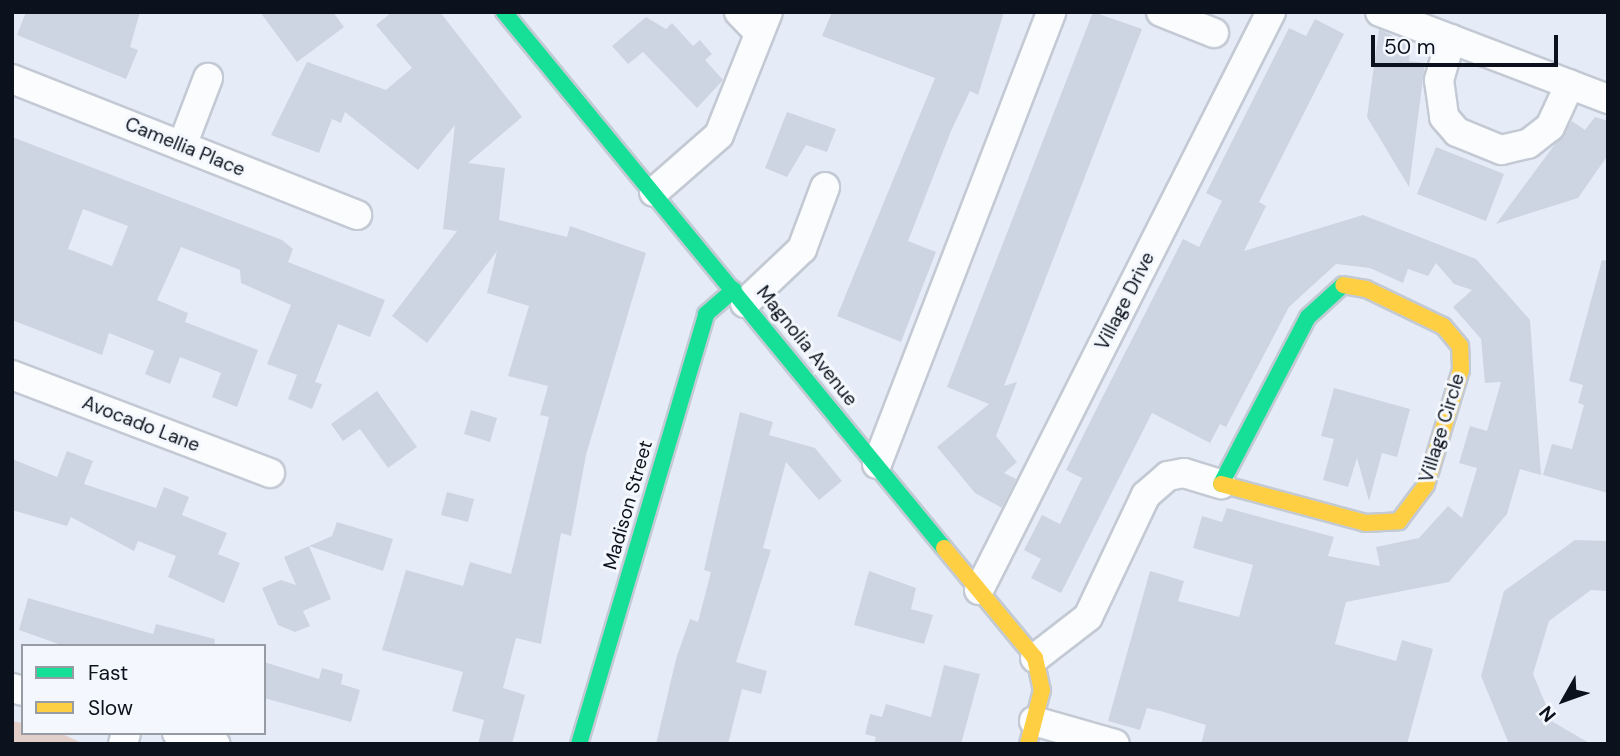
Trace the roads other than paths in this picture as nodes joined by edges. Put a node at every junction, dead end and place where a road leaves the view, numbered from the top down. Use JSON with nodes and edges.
{"nodes":[{"id":1,"x":504,"y":12,"type":"edge"},
{"id":2,"x":739,"y":12,"type":"edge"},
{"id":3,"x":1051,"y":12,"type":"edge"},
{"id":4,"x":1161,"y":12,"type":"edge"},
{"id":5,"x":1271,"y":12,"type":"edge"},
{"id":6,"x":1380,"y":12,"type":"edge"},
{"id":7,"x":764,"y":23,"type":"edge"},
{"id":8,"x":1214,"y":33,"type":"dead end"},
{"id":9,"x":1451,"y":39,"type":"junction"},
{"id":10,"x":208,"y":78,"type":"dead end"},
{"id":11,"x":12,"y":79,"type":"edge"},
{"id":12,"x":1570,"y":84,"type":"junction"},
{"id":13,"x":1608,"y":99,"type":"edge"},
{"id":14,"x":182,"y":146,"type":"junction"},
{"id":15,"x":825,"y":187,"type":"dead end"},
{"id":16,"x":654,"y":192,"type":"junction"},
{"id":17,"x":357,"y":215,"type":"dead end"},
{"id":18,"x":739,"y":296,"type":"junction"},
{"id":19,"x":12,"y":375,"type":"edge"},
{"id":20,"x":877,"y":464,"type":"junction"},
{"id":21,"x":270,"y":474,"type":"dead end"},
{"id":22,"x":1221,"y":484,"type":"junction"},
{"id":23,"x":979,"y":590,"type":"junction"},
{"id":24,"x":1035,"y":658,"type":"junction"},
{"id":25,"x":1031,"y":733,"type":"edge"},
{"id":26,"x":184,"y":735,"type":"edge"},
{"id":27,"x":215,"y":744,"type":"edge"},
{"id":28,"x":579,"y":744,"type":"edge"},
{"id":29,"x":1115,"y":744,"type":"edge"}],
"edges":[{"from":1,"to":16,"type":"street","name":"Magnolia Avenue"},
{"from":2,"to":7,"type":"street"},
{"from":3,"to":20,"type":"street"},
{"from":4,"to":8,"type":"street"},
{"from":5,"to":23,"type":"street","name":"Village Drive"},
{"from":6,"to":9,"type":"street"},
{"from":7,"to":16,"type":"street"},
{"from":9,"to":12,"type":"street"},
{"from":9,"to":12,"type":"street"},
{"from":10,"to":14,"type":"street"},
{"from":11,"to":14,"type":"street","name":"Camellia Place"},
{"from":12,"to":13,"type":"street"},
{"from":14,"to":17,"type":"street","name":"Camellia Place"},
{"from":15,"to":18,"type":"street"},
{"from":16,"to":18,"type":"street","name":"Magnolia Avenue"},
{"from":18,"to":20,"type":"street","name":"Magnolia Avenue"},
{"from":18,"to":28,"type":"street","name":"Madison Street"},
{"from":19,"to":21,"type":"street","name":"Avocado Lane"},
{"from":20,"to":23,"type":"street","name":"Magnolia Avenue"},
{"from":22,"to":22,"type":"street","name":"Village Circle"},
{"from":22,"to":24,"type":"street","name":"Village Circle"},
{"from":23,"to":24,"type":"street","name":"Magnolia Avenue"},
{"from":24,"to":25,"type":"street","name":"Magnolia Avenue"},
{"from":25,"to":29,"type":"street"},
{"from":26,"to":27,"type":"street"}]}
